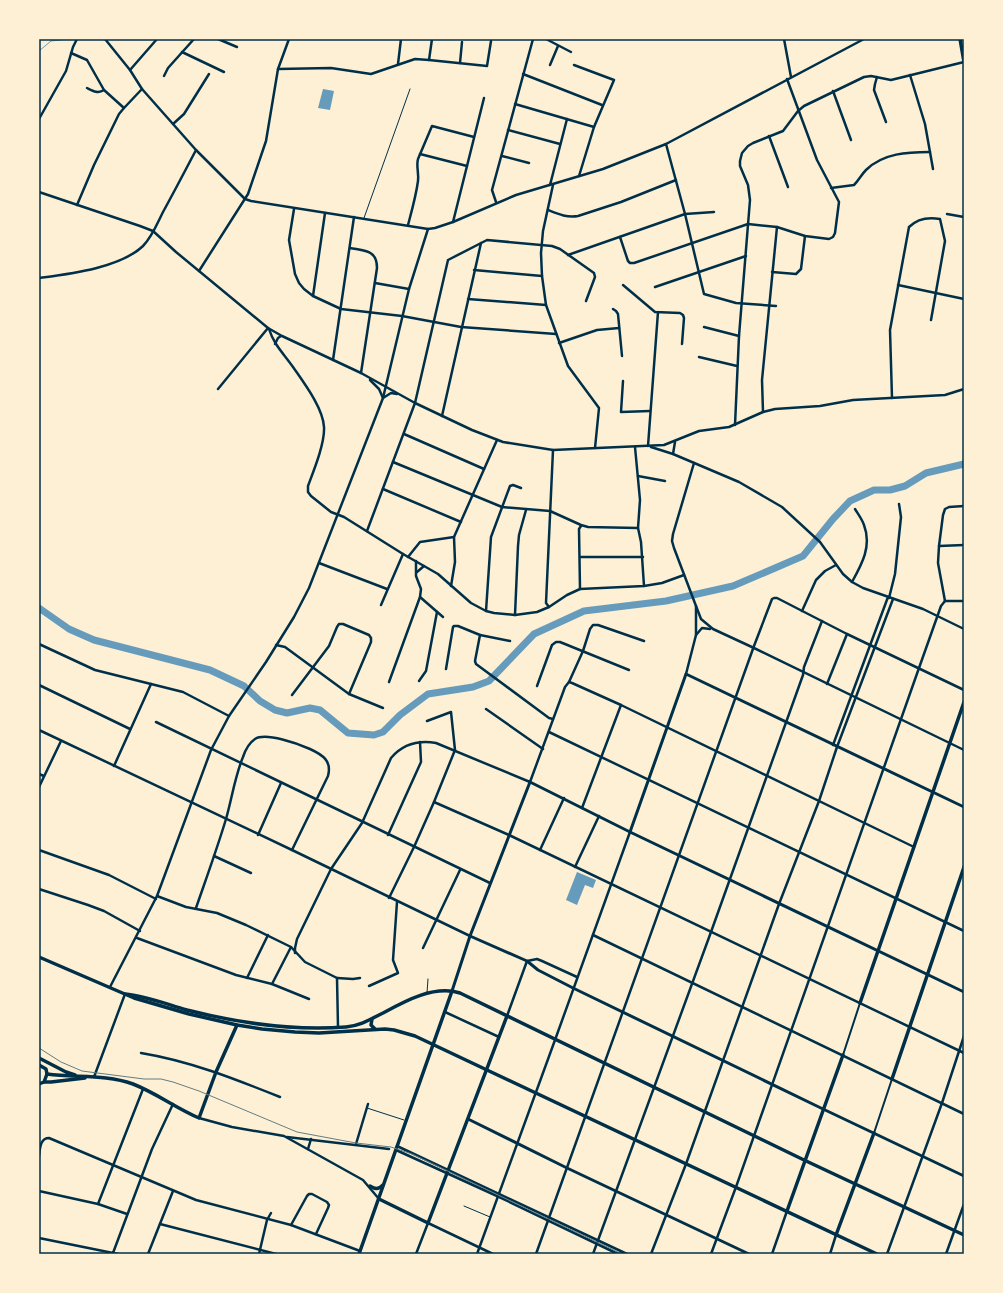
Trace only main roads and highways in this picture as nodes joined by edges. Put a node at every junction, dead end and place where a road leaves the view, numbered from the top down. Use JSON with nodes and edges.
{"nodes":[{"id":1,"x":960,"y":39,"type":"edge"},
{"id":2,"x":964,"y":62,"type":"edge"},
{"id":3,"x":964,"y":702,"type":"edge"},
{"id":4,"x":964,"y":869,"type":"edge"},
{"id":5,"x":39,"y":957,"type":"edge"},
{"id":6,"x":452,"y":991,"type":"junction"},
{"id":7,"x":125,"y":994,"type":"junction"},
{"id":8,"x":860,"y":1003,"type":"road end"},
{"id":9,"x":507,"y":1016,"type":"junction"},
{"id":10,"x":372,"y":1019,"type":"junction"},
{"id":11,"x":360,"y":1024,"type":"junction"},
{"id":12,"x":237,"y":1025,"type":"junction"},
{"id":13,"x":375,"y":1029,"type":"junction"},
{"id":14,"x":362,"y":1031,"type":"junction"},
{"id":15,"x":433,"y":1044,"type":"junction"},
{"id":16,"x":843,"y":1055,"type":"road end"},
{"id":17,"x":39,"y":1058,"type":"edge"},
{"id":18,"x":39,"y":1063,"type":"edge"},
{"id":19,"x":487,"y":1069,"type":"junction"},
{"id":20,"x":47,"y":1074,"type":"junction"},
{"id":21,"x":78,"y":1076,"type":"junction"},
{"id":22,"x":94,"y":1077,"type":"junction"},
{"id":23,"x":892,"y":1079,"type":"road end"},
{"id":24,"x":44,"y":1082,"type":"junction"},
{"id":25,"x":39,"y":1084,"type":"edge"},
{"id":26,"x":874,"y":1133,"type":"road end"},
{"id":27,"x":804,"y":1160,"type":"junction"},
{"id":28,"x":384,"y":1184,"type":"junction"},
{"id":29,"x":855,"y":1184,"type":"junction"},
{"id":30,"x":370,"y":1186,"type":"road end"},
{"id":31,"x":379,"y":1199,"type":"junction"},
{"id":32,"x":786,"y":1211,"type":"junction"},
{"id":33,"x":836,"y":1235,"type":"junction"},
{"id":34,"x":964,"y":1235,"type":"edge"},
{"id":35,"x":360,"y":1253,"type":"edge"},
{"id":36,"x":877,"y":1254,"type":"edge"}],
"edges":[{"from":1,"to":2,"type":"main road"},
{"from":3,"to":8,"type":"main road"},
{"from":4,"to":23,"type":"main road"},
{"from":5,"to":7,"type":"main road"},
{"from":6,"to":9,"type":"main road"},
{"from":6,"to":10,"type":"main road"},
{"from":6,"to":15,"type":"main road"},
{"from":7,"to":11,"type":"main road"},
{"from":7,"to":12,"type":"main road"},
{"from":9,"to":19,"type":"main road"},
{"from":9,"to":27,"type":"main road"},
{"from":10,"to":11,"type":"main road"},
{"from":10,"to":13,"type":"main road"},
{"from":11,"to":14,"type":"main road"},
{"from":12,"to":14,"type":"main road"},
{"from":12,"to":22,"type":"main road"},
{"from":13,"to":14,"type":"main road"},
{"from":13,"to":15,"type":"main road"},
{"from":15,"to":19,"type":"main road"},
{"from":15,"to":28,"type":"main road"},
{"from":16,"to":27,"type":"main road"},
{"from":17,"to":21,"type":"main road"},
{"from":18,"to":20,"type":"main road"},
{"from":19,"to":31,"type":"main road"},
{"from":19,"to":32,"type":"main road"},
{"from":20,"to":21,"type":"main road"},
{"from":20,"to":24,"type":"main road"},
{"from":21,"to":22,"type":"main road"},
{"from":22,"to":24,"type":"main road"},
{"from":24,"to":25,"type":"main road"},
{"from":26,"to":29,"type":"main road"},
{"from":27,"to":29,"type":"main road"},
{"from":27,"to":32,"type":"main road"},
{"from":28,"to":30,"type":"main road"},
{"from":28,"to":31,"type":"main road"},
{"from":29,"to":33,"type":"main road"},
{"from":29,"to":34,"type":"main road"},
{"from":31,"to":35,"type":"main road"},
{"from":32,"to":33,"type":"main road"},
{"from":33,"to":36,"type":"main road"}]}
